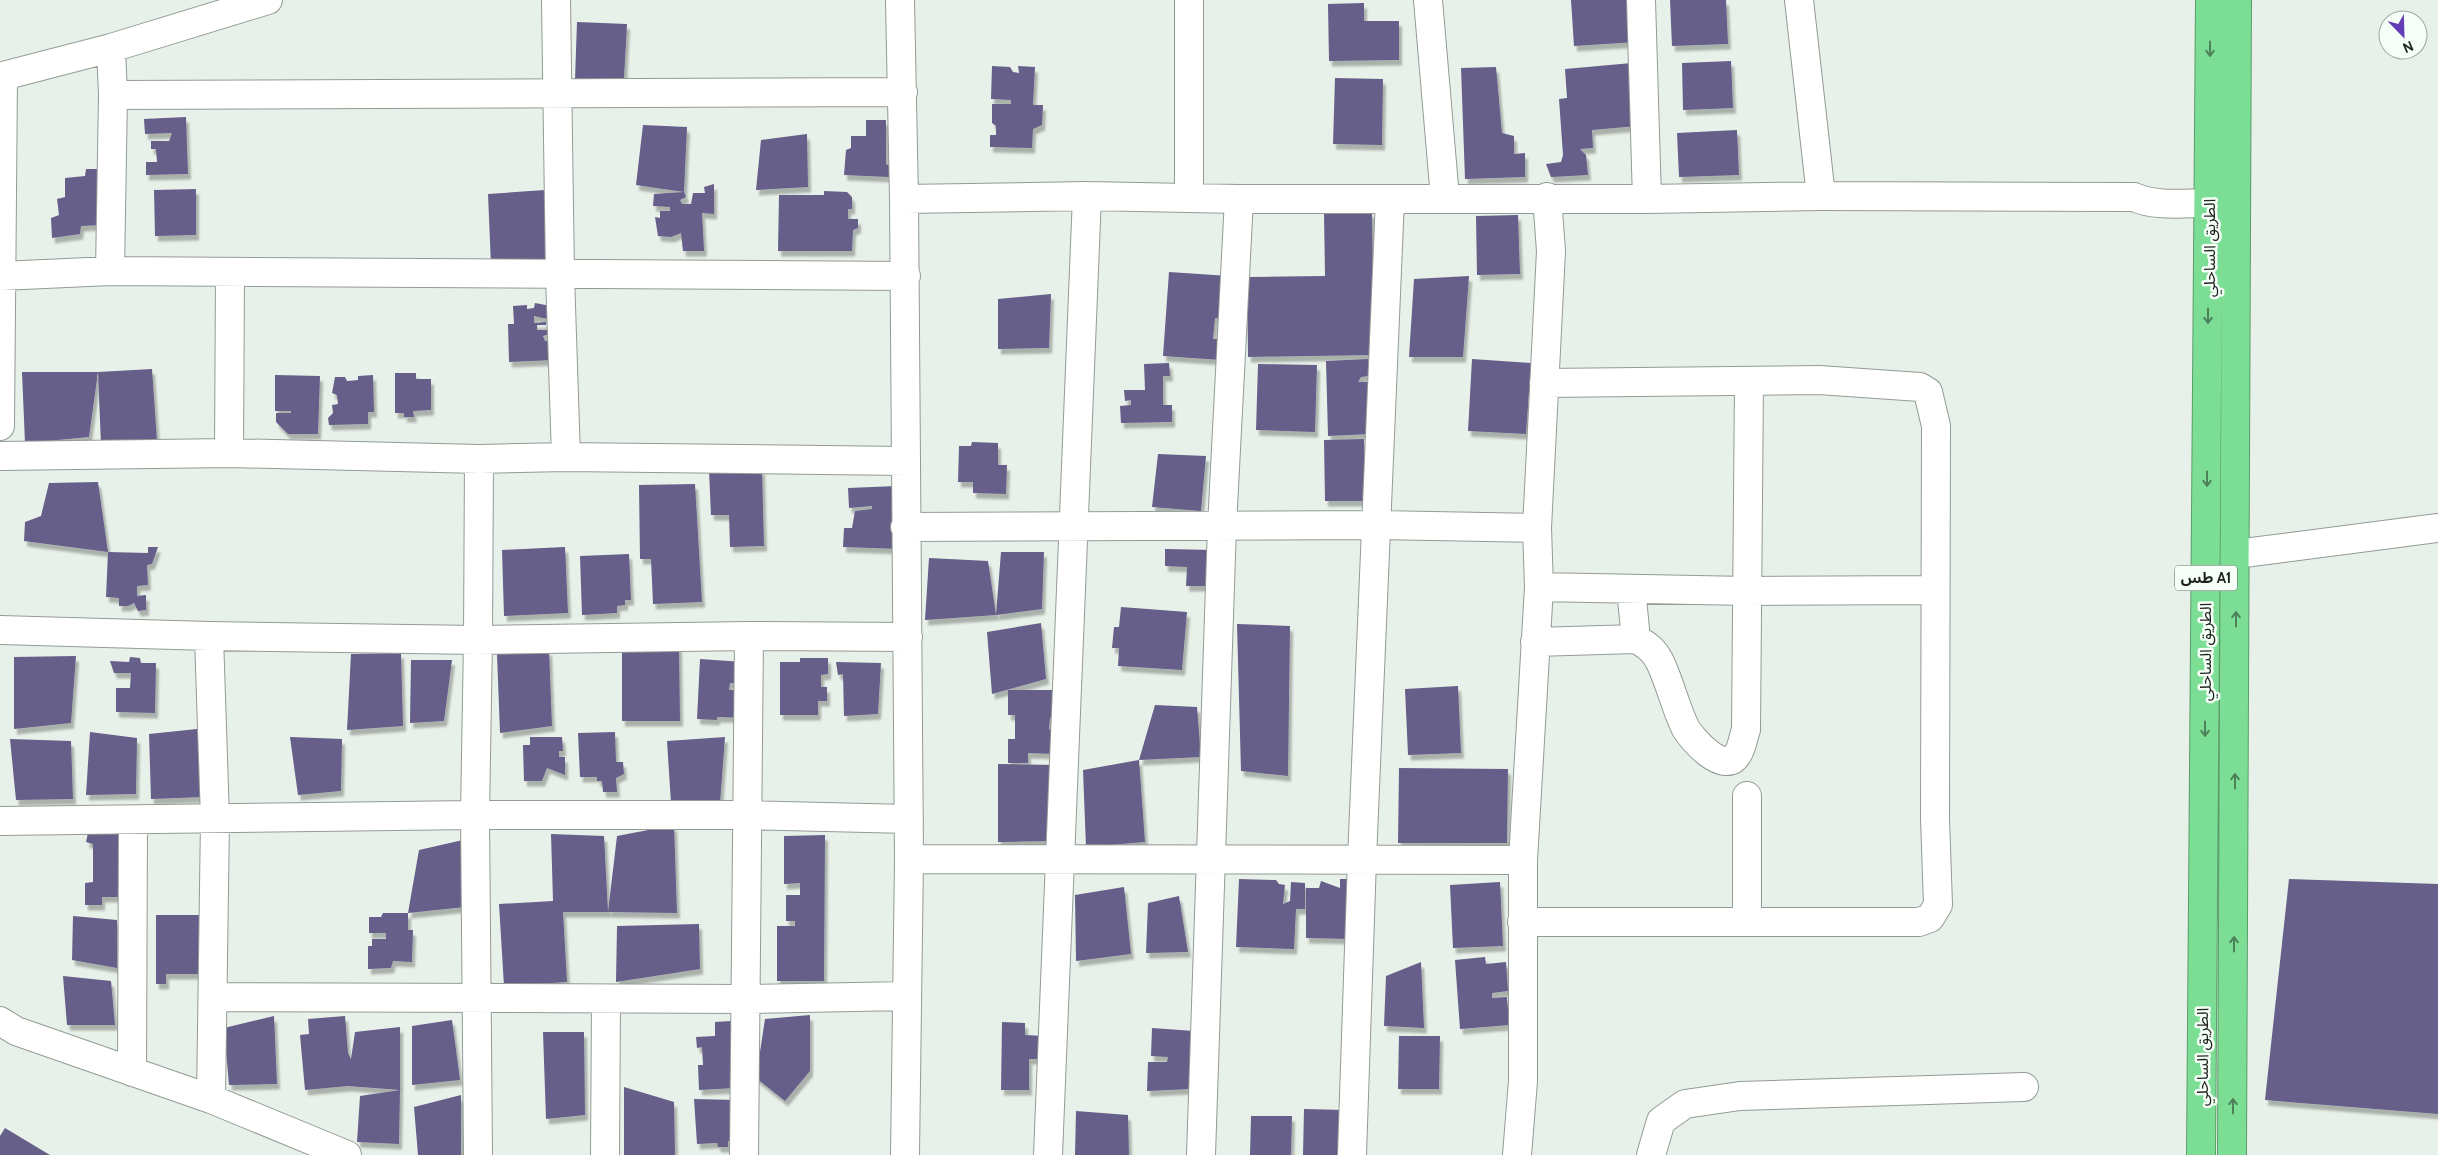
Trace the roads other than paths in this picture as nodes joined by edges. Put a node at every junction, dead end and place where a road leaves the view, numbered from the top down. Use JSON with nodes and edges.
{"nodes":[{"id":1,"x":268,"y":0,"type":"edge"},
{"id":2,"x":556,"y":0,"type":"edge"},
{"id":3,"x":900,"y":0,"type":"edge"},
{"id":4,"x":1188,"y":0,"type":"edge"},
{"id":5,"x":1428,"y":0,"type":"edge"},
{"id":6,"x":1641,"y":0,"type":"edge"},
{"id":7,"x":1799,"y":0,"type":"edge"},
{"id":8,"x":2210,"y":0,"type":"edge"},
{"id":9,"x":2237,"y":0,"type":"edge"},
{"id":10,"x":111,"y":48,"type":"junction"},
{"id":11,"x":1,"y":77,"type":"edge"},
{"id":12,"x":903,"y":92,"type":"junction"},
{"id":13,"x":558,"y":94,"type":"junction"},
{"id":14,"x":113,"y":95,"type":"junction"},
{"id":15,"x":1087,"y":196,"type":"junction"},
{"id":16,"x":1820,"y":196,"type":"junction"},
{"id":17,"x":1547,"y":197,"type":"junction"},
{"id":18,"x":1189,"y":198,"type":"junction"},
{"id":19,"x":1445,"y":198,"type":"junction"},
{"id":20,"x":904,"y":199,"type":"junction"},
{"id":21,"x":1239,"y":199,"type":"junction"},
{"id":22,"x":1390,"y":199,"type":"junction"},
{"id":23,"x":1648,"y":199,"type":"junction"},
{"id":24,"x":2209,"y":203,"type":"junction"},
{"id":25,"x":110,"y":271,"type":"junction"},
{"id":26,"x":230,"y":273,"type":"junction"},
{"id":27,"x":1,"y":276,"type":"edge"},
{"id":28,"x":560,"y":276,"type":"junction"},
{"id":29,"x":906,"y":276,"type":"junction"},
{"id":30,"x":1749,"y":381,"type":"junction"},
{"id":31,"x":1544,"y":383,"type":"junction"},
{"id":32,"x":0,"y":426,"type":"edge"},
{"id":33,"x":229,"y":453,"type":"junction"},
{"id":34,"x":0,"y":456,"type":"edge"},
{"id":35,"x":566,"y":457,"type":"junction"},
{"id":36,"x":479,"y":459,"type":"junction"},
{"id":37,"x":905,"y":461,"type":"junction"},
{"id":38,"x":1378,"y":525,"type":"junction"},
{"id":39,"x":1075,"y":526,"type":"junction"},
{"id":40,"x":1222,"y":526,"type":"junction"},
{"id":41,"x":905,"y":527,"type":"junction"},
{"id":42,"x":1537,"y":528,"type":"junction"},
{"id":43,"x":2438,"y":528,"type":"edge"},
{"id":44,"x":2236,"y":554,"type":"junction"},
{"id":45,"x":1539,"y":587,"type":"junction"},
{"id":46,"x":1631,"y":589,"type":"junction"},
{"id":47,"x":1935,"y":590,"type":"junction"},
{"id":48,"x":1748,"y":591,"type":"junction"},
{"id":49,"x":0,"y":630,"type":"edge"},
{"id":50,"x":209,"y":636,"type":"junction"},
{"id":51,"x":749,"y":636,"type":"junction"},
{"id":52,"x":908,"y":637,"type":"junction"},
{"id":53,"x":1636,"y":639,"type":"junction"},
{"id":54,"x":478,"y":640,"type":"junction"},
{"id":55,"x":1535,"y":642,"type":"junction"},
{"id":56,"x":1747,"y":796,"type":"dead end"},
{"id":57,"x":475,"y":815,"type":"junction"},
{"id":58,"x":746,"y":815,"type":"junction"},
{"id":59,"x":215,"y":819,"type":"junction"},
{"id":60,"x":909,"y":819,"type":"junction"},
{"id":61,"x":0,"y":821,"type":"edge"},
{"id":62,"x":132,"y":821,"type":"junction"},
{"id":63,"x":909,"y":859,"type":"junction"},
{"id":64,"x":1362,"y":859,"type":"junction"},
{"id":65,"x":1059,"y":860,"type":"junction"},
{"id":66,"x":1210,"y":860,"type":"junction"},
{"id":67,"x":1523,"y":860,"type":"junction"},
{"id":68,"x":1522,"y":922,"type":"junction"},
{"id":69,"x":1747,"y":922,"type":"junction"},
{"id":70,"x":906,"y":996,"type":"junction"},
{"id":71,"x":213,"y":997,"type":"junction"},
{"id":72,"x":476,"y":999,"type":"junction"},
{"id":73,"x":606,"y":999,"type":"junction"},
{"id":74,"x":746,"y":999,"type":"junction"},
{"id":75,"x":0,"y":1020,"type":"edge"},
{"id":76,"x":132,"y":1072,"type":"junction"},
{"id":77,"x":2024,"y":1087,"type":"dead end"},
{"id":78,"x":211,"y":1099,"type":"junction"},
{"id":79,"x":347,"y":1155,"type":"edge"},
{"id":80,"x":478,"y":1155,"type":"edge"},
{"id":81,"x":605,"y":1155,"type":"edge"},
{"id":82,"x":744,"y":1155,"type":"edge"},
{"id":83,"x":905,"y":1155,"type":"edge"},
{"id":84,"x":1048,"y":1155,"type":"edge"},
{"id":85,"x":1201,"y":1155,"type":"edge"},
{"id":86,"x":1352,"y":1155,"type":"edge"},
{"id":87,"x":1517,"y":1155,"type":"edge"},
{"id":88,"x":1651,"y":1155,"type":"edge"},
{"id":89,"x":2201,"y":1155,"type":"edge"},
{"id":90,"x":2232,"y":1155,"type":"edge"}],
"edges":[{"from":1,"to":10,"type":"street"},
{"from":2,"to":13,"type":"street"},
{"from":3,"to":12,"type":"street"},
{"from":4,"to":18,"type":"street"},
{"from":5,"to":19,"type":"street"},
{"from":6,"to":23,"type":"street"},
{"from":7,"to":16,"type":"street"},
{"from":8,"to":24,"type":"highway","name":"الطريق الساحلي","number":"طس A1","one_way":true},
{"from":9,"to":44,"type":"highway","name":"الطريق الساحلي","number":"طس A1"},
{"from":10,"to":11,"type":"street"},
{"from":10,"to":14,"type":"street"},
{"from":11,"to":27,"type":"street"},
{"from":12,"to":13,"type":"street"},
{"from":12,"to":20,"type":"street"},
{"from":13,"to":14,"type":"street"},
{"from":13,"to":28,"type":"street"},
{"from":14,"to":25,"type":"street"},
{"from":15,"to":18,"type":"street"},
{"from":15,"to":20,"type":"street"},
{"from":15,"to":39,"type":"street"},
{"from":16,"to":23,"type":"street"},
{"from":16,"to":24,"type":"street"},
{"from":17,"to":19,"type":"street"},
{"from":17,"to":23,"type":"street"},
{"from":17,"to":31,"type":"street"},
{"from":18,"to":21,"type":"street"},
{"from":19,"to":22,"type":"street"},
{"from":20,"to":29,"type":"street"},
{"from":21,"to":22,"type":"street"},
{"from":21,"to":40,"type":"street"},
{"from":22,"to":38,"type":"street"},
{"from":24,"to":89,"type":"highway","name":"الطريق الساحلي","number":"طس A1","one_way":true},
{"from":25,"to":26,"type":"street"},
{"from":25,"to":27,"type":"street"},
{"from":26,"to":28,"type":"street"},
{"from":26,"to":33,"type":"street"},
{"from":27,"to":32,"type":"street"},
{"from":28,"to":29,"type":"street"},
{"from":28,"to":35,"type":"street"},
{"from":29,"to":37,"type":"street"},
{"from":30,"to":31,"type":"street"},
{"from":30,"to":47,"type":"street"},
{"from":30,"to":48,"type":"street"},
{"from":31,"to":42,"type":"street"},
{"from":33,"to":34,"type":"street"},
{"from":33,"to":36,"type":"street"},
{"from":35,"to":36,"type":"street"},
{"from":35,"to":37,"type":"street"},
{"from":36,"to":54,"type":"street"},
{"from":37,"to":41,"type":"street"},
{"from":38,"to":40,"type":"street"},
{"from":38,"to":42,"type":"street"},
{"from":38,"to":64,"type":"street"},
{"from":39,"to":40,"type":"street"},
{"from":39,"to":41,"type":"street"},
{"from":39,"to":65,"type":"street"},
{"from":40,"to":66,"type":"street"},
{"from":41,"to":52,"type":"street"},
{"from":42,"to":45,"type":"street"},
{"from":43,"to":44,"type":"street"},
{"from":90,"to":44,"type":"highway","name":"الطريق الساحلي","number":"طس A1","one_way":true},
{"from":45,"to":46,"type":"street"},
{"from":45,"to":55,"type":"street"},
{"from":46,"to":48,"type":"street"},
{"from":46,"to":53,"type":"street"},
{"from":47,"to":48,"type":"street"},
{"from":47,"to":69,"type":"street"},
{"from":48,"to":53,"type":"street"},
{"from":49,"to":50,"type":"street"},
{"from":50,"to":54,"type":"street"},
{"from":50,"to":59,"type":"street"},
{"from":51,"to":52,"type":"street"},
{"from":51,"to":54,"type":"street"},
{"from":51,"to":58,"type":"street"},
{"from":52,"to":60,"type":"street"},
{"from":53,"to":55,"type":"street"},
{"from":54,"to":57,"type":"street"},
{"from":55,"to":67,"type":"street"},
{"from":56,"to":69,"type":"street"},
{"from":57,"to":58,"type":"street"},
{"from":57,"to":59,"type":"street"},
{"from":57,"to":72,"type":"street"},
{"from":58,"to":60,"type":"street"},
{"from":58,"to":74,"type":"street"},
{"from":59,"to":62,"type":"street"},
{"from":59,"to":71,"type":"street"},
{"from":60,"to":63,"type":"street"},
{"from":61,"to":62,"type":"street"},
{"from":62,"to":76,"type":"street"},
{"from":63,"to":65,"type":"street"},
{"from":63,"to":70,"type":"street"},
{"from":64,"to":66,"type":"street"},
{"from":64,"to":67,"type":"street"},
{"from":64,"to":86,"type":"street"},
{"from":65,"to":66,"type":"street"},
{"from":65,"to":84,"type":"street"},
{"from":66,"to":85,"type":"street"},
{"from":67,"to":68,"type":"street"},
{"from":68,"to":69,"type":"street"},
{"from":68,"to":87,"type":"street"},
{"from":70,"to":74,"type":"street"},
{"from":70,"to":83,"type":"street"},
{"from":71,"to":72,"type":"street"},
{"from":71,"to":78,"type":"street"},
{"from":72,"to":73,"type":"street"},
{"from":72,"to":80,"type":"street"},
{"from":73,"to":74,"type":"street"},
{"from":73,"to":81,"type":"street"},
{"from":74,"to":82,"type":"street"},
{"from":75,"to":76,"type":"street"},
{"from":76,"to":78,"type":"street"},
{"from":77,"to":88,"type":"street"},
{"from":78,"to":79,"type":"street"}]}
